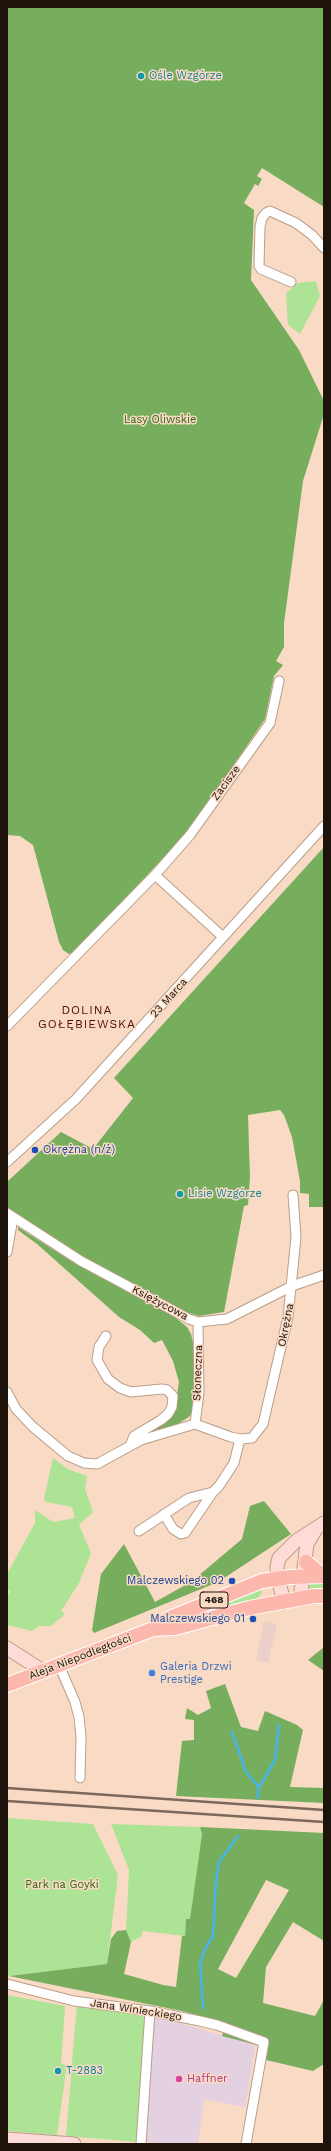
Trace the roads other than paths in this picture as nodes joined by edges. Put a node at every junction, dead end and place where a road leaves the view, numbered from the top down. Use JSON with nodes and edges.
{"nodes":[{"id":1,"x":324,"y":248,"type":"edge"},
{"id":2,"x":291,"y":282,"type":"dead end"},
{"id":3,"x":279,"y":681,"type":"dead end"},
{"id":4,"x":324,"y":826,"type":"edge"},
{"id":5,"x":155,"y":875,"type":"junction"},
{"id":6,"x":223,"y":937,"type":"junction"},
{"id":7,"x":7,"y":1026,"type":"edge"},
{"id":8,"x":7,"y":1162,"type":"edge"},
{"id":9,"x":293,"y":1195,"type":"dead end"},
{"id":10,"x":10,"y":1216,"type":"edge"},
{"id":11,"x":7,"y":1252,"type":"edge"},
{"id":12,"x":324,"y":1275,"type":"edge"},
{"id":13,"x":292,"y":1286,"type":"junction"},
{"id":14,"x":198,"y":1322,"type":"junction"},
{"id":15,"x":106,"y":1336,"type":"dead end"},
{"id":16,"x":7,"y":1392,"type":"edge"},
{"id":17,"x":194,"y":1424,"type":"junction"},
{"id":18,"x":240,"y":1439,"type":"junction"},
{"id":19,"x":130,"y":1446,"type":"junction"},
{"id":20,"x":213,"y":1492,"type":"junction"},
{"id":21,"x":164,"y":1514,"type":"junction"},
{"id":22,"x":320,"y":1526,"type":"edge"},
{"id":23,"x":139,"y":1531,"type":"dead end"},
{"id":24,"x":306,"y":1562,"type":"junction"},
{"id":25,"x":304,"y":1576,"type":"junction"},
{"id":26,"x":324,"y":1576,"type":"edge"},
{"id":27,"x":278,"y":1579,"type":"junction"},
{"id":28,"x":324,"y":1596,"type":"edge"},
{"id":29,"x":300,"y":1599,"type":"junction"},
{"id":30,"x":284,"y":1602,"type":"junction"},
{"id":31,"x":153,"y":1629,"type":"junction"},
{"id":32,"x":7,"y":1648,"type":"edge"},
{"id":33,"x":59,"y":1665,"type":"junction"},
{"id":34,"x":43,"y":1671,"type":"junction"},
{"id":35,"x":7,"y":1685,"type":"edge"},
{"id":36,"x":80,"y":1778,"type":"dead end"},
{"id":37,"x":7,"y":1984,"type":"edge"},
{"id":38,"x":150,"y":2011,"type":"junction"},
{"id":39,"x":7,"y":2140,"type":"edge"},
{"id":40,"x":74,"y":2144,"type":"edge"},
{"id":41,"x":141,"y":2144,"type":"edge"},
{"id":42,"x":246,"y":2144,"type":"edge"}],
"edges":[{"from":1,"to":2,"type":"street"},
{"from":3,"to":5,"type":"street","name":"Zacisze"},
{"from":4,"to":6,"type":"street","name":"23 Marca"},
{"from":5,"to":6,"type":"street"},
{"from":5,"to":7,"type":"street","name":"Zacisze"},
{"from":6,"to":8,"type":"street","name":"23 Marca"},
{"from":9,"to":13,"type":"street","name":"Okrężna"},
{"from":10,"to":11,"type":"street"},
{"from":10,"to":14,"type":"street","name":"Księżycowa"},
{"from":12,"to":13,"type":"street","name":"Księżycowa"},
{"from":13,"to":14,"type":"street","name":"Księżycowa"},
{"from":13,"to":18,"type":"street","name":"Okrężna"},
{"from":14,"to":17,"type":"street","name":"Słoneczna"},
{"from":15,"to":19,"type":"street"},
{"from":16,"to":19,"type":"street"},
{"from":17,"to":18,"type":"street"},
{"from":17,"to":19,"type":"street"},
{"from":18,"to":20,"type":"street"},
{"from":20,"to":21,"type":"street"},
{"from":20,"to":21,"type":"street"},
{"from":21,"to":23,"type":"street"},
{"from":22,"to":24,"type":"main road"},
{"from":22,"to":27,"type":"main road"},
{"from":24,"to":25,"type":"main road"},
{"from":24,"to":26,"type":"main road"},
{"from":25,"to":26,"type":"main road","name":"Aleja Niepodległości","number":"468"},
{"from":25,"to":27,"type":"main road","name":"Aleja Niepodległości","number":"468"},
{"from":25,"to":29,"type":"main road"},
{"from":27,"to":30,"type":"main road"},
{"from":27,"to":31,"type":"main road","name":"Aleja Niepodległości","number":"468"},
{"from":28,"to":29,"type":"main road","name":"Aleja Niepodległości","number":"468"},
{"from":29,"to":30,"type":"main road","name":"Aleja Niepodległości","number":"468"},
{"from":30,"to":31,"type":"main road","name":"Aleja Niepodległości","number":"468"},
{"from":31,"to":33,"type":"main road","name":"Aleja Niepodległości","number":"468"},
{"from":32,"to":34,"type":"main road"},
{"from":33,"to":34,"type":"main road","name":"Aleja Niepodległości","number":"468"},
{"from":33,"to":36,"type":"street"},
{"from":34,"to":35,"type":"main road","name":"Aleja Niepodległości","number":"468"},
{"from":37,"to":38,"type":"street","name":"Jana Winieckiego"},
{"from":38,"to":41,"type":"street"},
{"from":38,"to":42,"type":"street","name":"Jana Winieckiego"},
{"from":39,"to":40,"type":"main road"}]}
